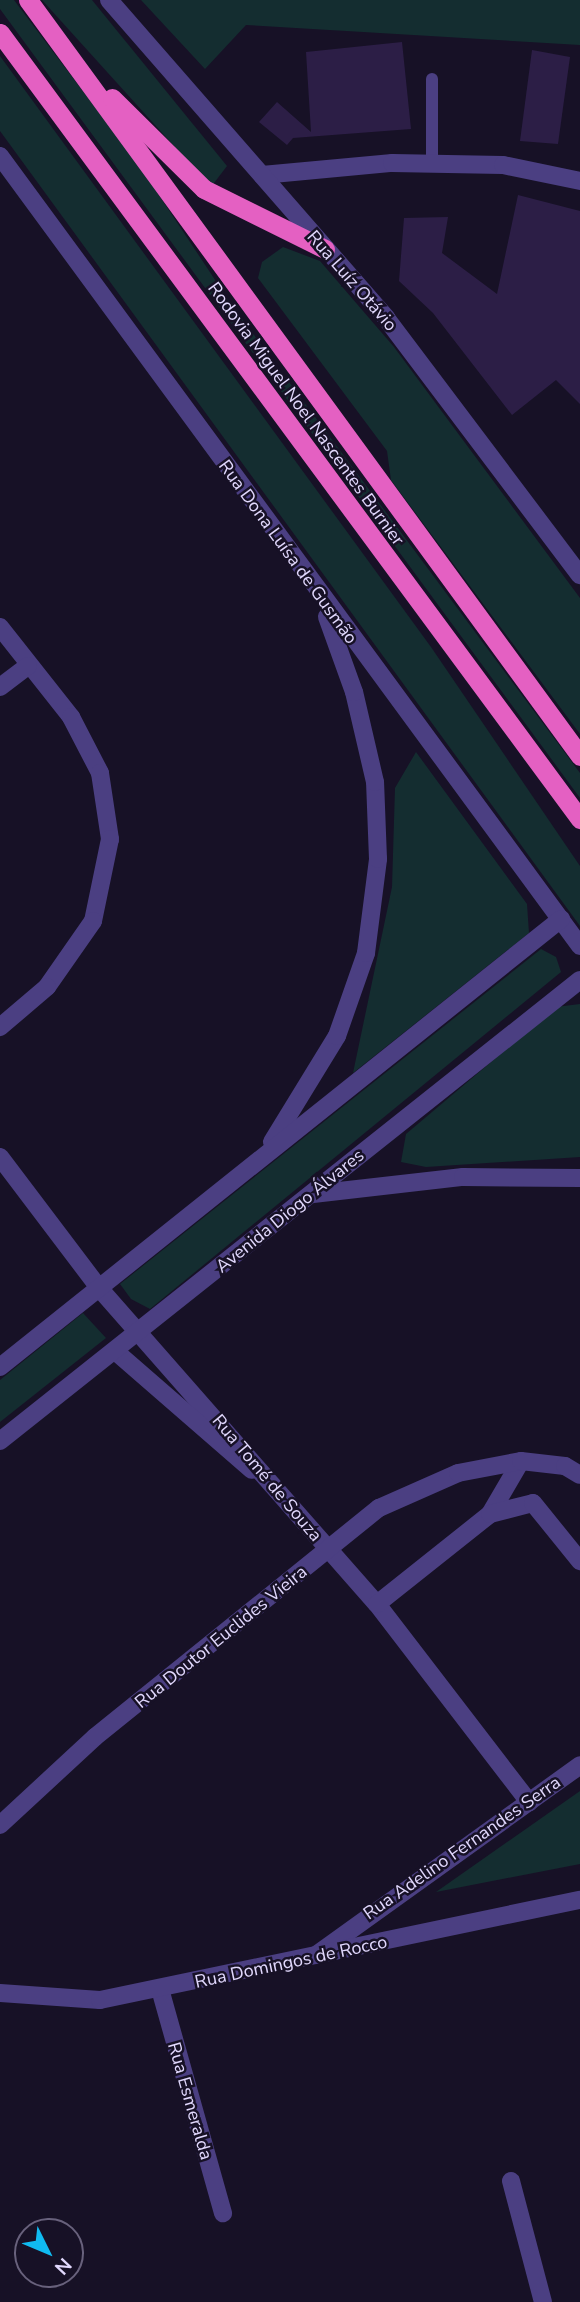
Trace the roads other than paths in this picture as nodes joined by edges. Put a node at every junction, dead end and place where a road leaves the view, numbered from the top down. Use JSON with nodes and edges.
{"nodes":[{"id":1,"x":28,"y":0,"type":"edge"},
{"id":2,"x":109,"y":0,"type":"edge"},
{"id":3,"x":0,"y":33,"type":"edge"},
{"id":4,"x":80,"y":69,"type":"junction"},
{"id":5,"x":432,"y":79,"type":"dead end"},
{"id":6,"x":0,"y":156,"type":"edge"},
{"id":7,"x":432,"y":164,"type":"junction"},
{"id":8,"x":262,"y":175,"type":"junction"},
{"id":9,"x":580,"y":181,"type":"edge"},
{"id":10,"x":325,"y":249,"type":"junction"},
{"id":11,"x":580,"y":575,"type":"edge"},
{"id":12,"x":320,"y":597,"type":"junction"},
{"id":13,"x":0,"y":627,"type":"edge"},
{"id":14,"x":28,"y":666,"type":"junction"},
{"id":15,"x":0,"y":687,"type":"edge"},
{"id":16,"x":580,"y":756,"type":"edge"},
{"id":17,"x":580,"y":820,"type":"edge"},
{"id":18,"x":561,"y":919,"type":"junction"},
{"id":19,"x":580,"y":946,"type":"edge"},
{"id":20,"x":580,"y":980,"type":"edge"},
{"id":21,"x":0,"y":1027,"type":"edge"},
{"id":22,"x":266,"y":1153,"type":"junction"},
{"id":23,"x":0,"y":1157,"type":"edge"},
{"id":24,"x":580,"y":1178,"type":"edge"},
{"id":25,"x":313,"y":1194,"type":"junction"},
{"id":26,"x":100,"y":1289,"type":"junction"},
{"id":27,"x":139,"y":1331,"type":"junction"},
{"id":28,"x":115,"y":1351,"type":"junction"},
{"id":29,"x":0,"y":1367,"type":"edge"},
{"id":30,"x":0,"y":1441,"type":"edge"},
{"id":31,"x":521,"y":1461,"type":"junction"},
{"id":32,"x":580,"y":1475,"type":"edge"},
{"id":33,"x":275,"y":1491,"type":"junction"},
{"id":34,"x":490,"y":1514,"type":"junction"},
{"id":35,"x":328,"y":1550,"type":"junction"},
{"id":36,"x":580,"y":1561,"type":"edge"},
{"id":37,"x":377,"y":1604,"type":"junction"},
{"id":38,"x":580,"y":1765,"type":"edge"},
{"id":39,"x":529,"y":1802,"type":"junction"},
{"id":40,"x":0,"y":1825,"type":"edge"},
{"id":41,"x":580,"y":1900,"type":"edge"},
{"id":42,"x":312,"y":1958,"type":"junction"},
{"id":43,"x":160,"y":1989,"type":"junction"},
{"id":44,"x":0,"y":1993,"type":"edge"},
{"id":45,"x":511,"y":2180,"type":"dead end"},
{"id":46,"x":223,"y":2213,"type":"dead end"},
{"id":47,"x":543,"y":2302,"type":"edge"}],
"edges":[{"from":1,"to":4,"type":"highway","name":"Rodovia Miguel Noel Nascentes Burnier"},
{"from":2,"to":8,"type":"street","name":"Rua Luíz Otávio"},
{"from":3,"to":17,"type":"highway","name":"Rodovia Miguel Noel Nascentes Burnier"},
{"from":4,"to":10,"type":"highway"},
{"from":4,"to":16,"type":"highway","name":"Rodovia Miguel Noel Nascentes Burnier"},
{"from":5,"to":7,"type":"lane"},
{"from":6,"to":12,"type":"street","name":"Rua Dona Luísa de Gusmão"},
{"from":7,"to":8,"type":"street"},
{"from":7,"to":9,"type":"street"},
{"from":8,"to":10,"type":"street","name":"Rua Luíz Otávio"},
{"from":10,"to":11,"type":"street","name":"Rua Luíz Otávio"},
{"from":12,"to":18,"type":"street","name":"Rua Dona Luísa de Gusmão"},
{"from":12,"to":22,"type":"street"},
{"from":13,"to":14,"type":"street"},
{"from":14,"to":15,"type":"street"},
{"from":14,"to":21,"type":"street"},
{"from":18,"to":19,"type":"street","name":"Rua Dona Luísa de Gusmão"},
{"from":18,"to":22,"type":"street"},
{"from":20,"to":25,"type":"street","name":"Avenida Diogo Álvares"},
{"from":22,"to":26,"type":"street"},
{"from":23,"to":26,"type":"street","name":"Rua Tomé de Souza"},
{"from":24,"to":25,"type":"street"},
{"from":25,"to":27,"type":"street","name":"Avenida Diogo Álvares"},
{"from":26,"to":27,"type":"street","name":"Rua Tomé de Souza"},
{"from":26,"to":29,"type":"street"},
{"from":27,"to":28,"type":"street","name":"Avenida Diogo Álvares"},
{"from":27,"to":33,"type":"street","name":"Rua Tomé de Souza"},
{"from":28,"to":30,"type":"street","name":"Avenida Diogo Álvares"},
{"from":28,"to":33,"type":"street"},
{"from":31,"to":32,"type":"street","name":"Rua Doutor Euclides Vieira"},
{"from":31,"to":34,"type":"street"},
{"from":31,"to":35,"type":"street","name":"Rua Doutor Euclides Vieira"},
{"from":33,"to":35,"type":"street","name":"Rua Tomé de Souza"},
{"from":34,"to":36,"type":"street"},
{"from":34,"to":37,"type":"street"},
{"from":35,"to":37,"type":"street","name":"Rua Tomé de Souza"},
{"from":35,"to":40,"type":"street","name":"Rua Doutor Euclides Vieira"},
{"from":37,"to":39,"type":"street","name":"Rua Tomé de Souza"},
{"from":38,"to":39,"type":"street","name":"Rua Adelino Fernandes Serra"},
{"from":39,"to":42,"type":"street","name":"Rua Adelino Fernandes Serra"},
{"from":41,"to":42,"type":"street","name":"Rua Domingos de Rocco"},
{"from":42,"to":43,"type":"street","name":"Rua Domingos de Rocco"},
{"from":43,"to":44,"type":"street","name":"Rua Domingos de Rocco"},
{"from":43,"to":46,"type":"street","name":"Rua Esmeralda"},
{"from":45,"to":47,"type":"street"}]}
